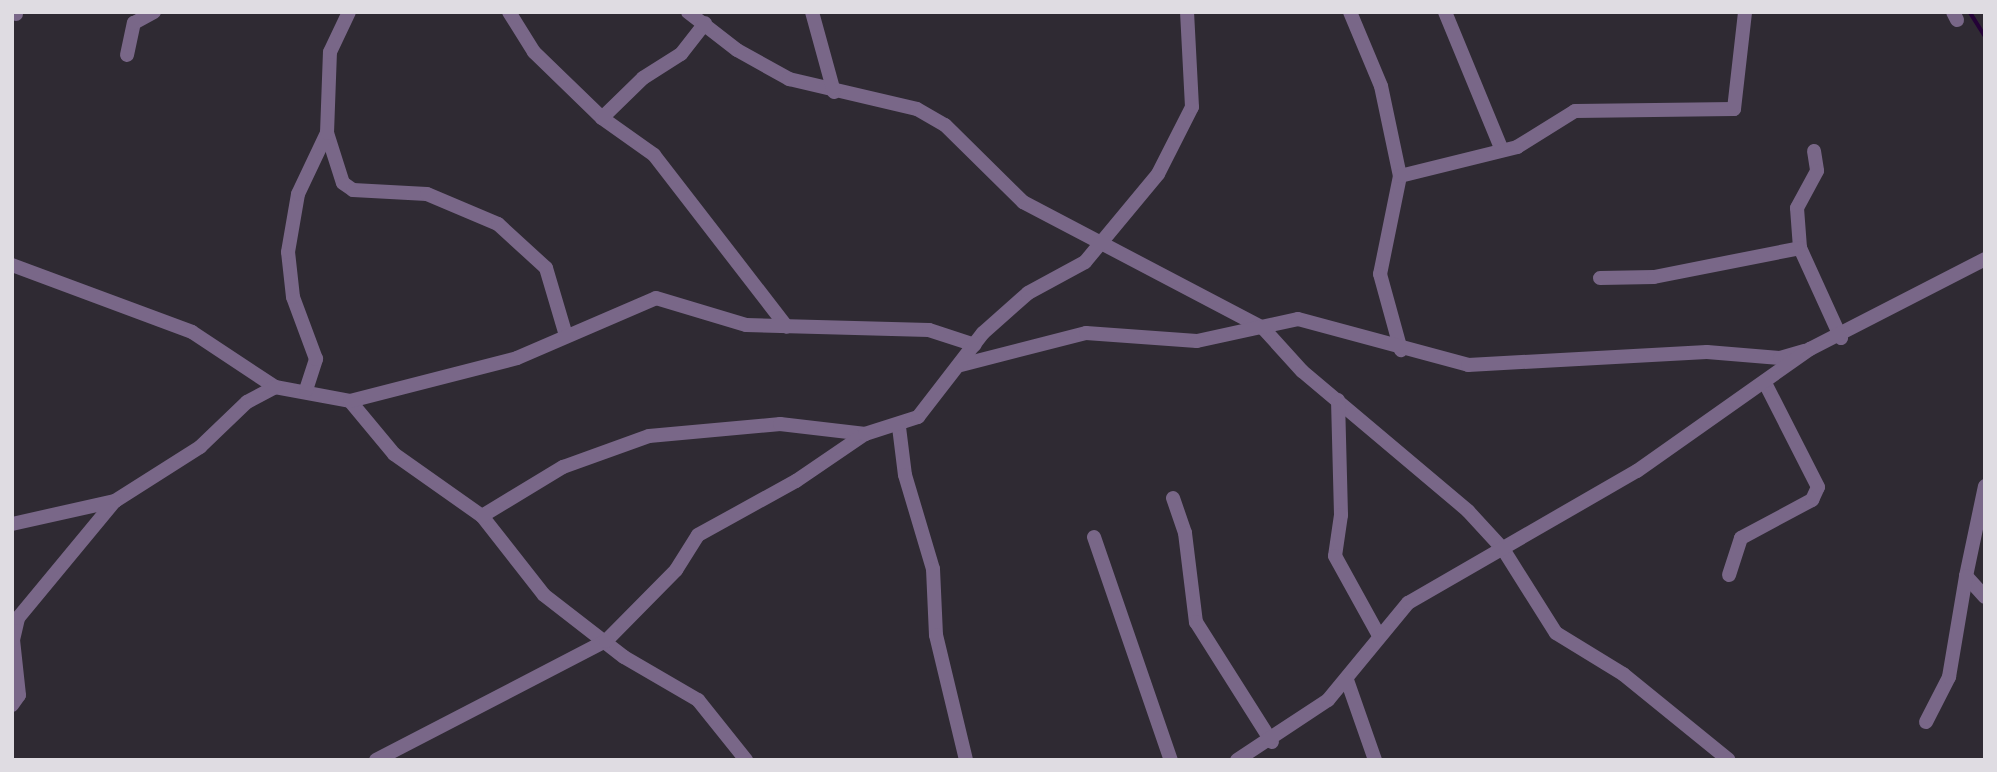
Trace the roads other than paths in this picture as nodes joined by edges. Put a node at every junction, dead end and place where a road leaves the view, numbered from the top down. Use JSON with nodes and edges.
{"nodes":[{"id":1,"x":154,"y":12,"type":"edge"},
{"id":2,"x":348,"y":12,"type":"edge"},
{"id":3,"x":509,"y":12,"type":"edge"},
{"id":4,"x":688,"y":12,"type":"edge"},
{"id":5,"x":812,"y":12,"type":"edge"},
{"id":6,"x":1187,"y":12,"type":"edge"},
{"id":7,"x":1350,"y":12,"type":"edge"},
{"id":8,"x":1445,"y":12,"type":"edge"},
{"id":9,"x":1745,"y":12,"type":"edge"},
{"id":10,"x":705,"y":23,"type":"junction"},
{"id":11,"x":127,"y":55,"type":"dead end"},
{"id":12,"x":834,"y":92,"type":"junction"},
{"id":13,"x":602,"y":118,"type":"junction"},
{"id":14,"x":327,"y":133,"type":"junction"},
{"id":15,"x":1502,"y":150,"type":"junction"},
{"id":16,"x":1814,"y":151,"type":"dead end"},
{"id":17,"x":1400,"y":176,"type":"junction"},
{"id":18,"x":1102,"y":247,"type":"junction"},
{"id":19,"x":1985,"y":247,"type":"edge"},
{"id":20,"x":1800,"y":248,"type":"junction"},
{"id":21,"x":1985,"y":259,"type":"edge"},
{"id":22,"x":1970,"y":264,"type":"junction"},
{"id":23,"x":12,"y":265,"type":"edge"},
{"id":24,"x":1600,"y":278,"type":"dead end"},
{"id":25,"x":787,"y":327,"type":"junction"},
{"id":26,"x":1263,"y":328,"type":"junction"},
{"id":27,"x":565,"y":332,"type":"junction"},
{"id":28,"x":1841,"y":338,"type":"junction"},
{"id":29,"x":975,"y":345,"type":"junction"},
{"id":30,"x":1810,"y":349,"type":"junction"},
{"id":31,"x":1401,"y":350,"type":"junction"},
{"id":32,"x":961,"y":365,"type":"junction"},
{"id":33,"x":1766,"y":385,"type":"junction"},
{"id":34,"x":275,"y":387,"type":"junction"},
{"id":35,"x":306,"y":390,"type":"junction"},
{"id":36,"x":1338,"y":400,"type":"junction"},
{"id":37,"x":350,"y":401,"type":"junction"},
{"id":38,"x":899,"y":427,"type":"junction"},
{"id":39,"x":865,"y":433,"type":"junction"},
{"id":40,"x":1985,"y":486,"type":"edge"},
{"id":41,"x":1173,"y":498,"type":"dead end"},
{"id":42,"x":115,"y":501,"type":"junction"},
{"id":43,"x":482,"y":516,"type":"junction"},
{"id":44,"x":12,"y":524,"type":"edge"},
{"id":45,"x":1094,"y":537,"type":"dead end"},
{"id":46,"x":1503,"y":549,"type":"junction"},
{"id":47,"x":1729,"y":575,"type":"dead end"},
{"id":48,"x":1966,"y":576,"type":"junction"},
{"id":49,"x":1985,"y":597,"type":"edge"},
{"id":50,"x":1378,"y":634,"type":"junction"},
{"id":51,"x":606,"y":641,"type":"junction"},
{"id":52,"x":1347,"y":680,"type":"junction"},
{"id":53,"x":12,"y":705,"type":"edge"},
{"id":54,"x":1926,"y":722,"type":"dead end"},
{"id":55,"x":1272,"y":742,"type":"junction"},
{"id":56,"x":376,"y":760,"type":"edge"},
{"id":57,"x":746,"y":760,"type":"edge"},
{"id":58,"x":965,"y":760,"type":"edge"},
{"id":59,"x":1171,"y":760,"type":"edge"},
{"id":60,"x":1237,"y":760,"type":"edge"},
{"id":61,"x":1375,"y":760,"type":"edge"},
{"id":62,"x":1729,"y":760,"type":"edge"}],
"edges":[{"from":1,"to":11,"type":"street"},
{"from":2,"to":14,"type":"street"},
{"from":3,"to":13,"type":"street"},
{"from":4,"to":10,"type":"street"},
{"from":5,"to":12,"type":"street"},
{"from":6,"to":18,"type":"street"},
{"from":7,"to":17,"type":"street"},
{"from":8,"to":15,"type":"street"},
{"from":9,"to":15,"type":"street"},
{"from":10,"to":12,"type":"street"},
{"from":10,"to":13,"type":"street"},
{"from":12,"to":18,"type":"street"},
{"from":13,"to":25,"type":"street"},
{"from":14,"to":27,"type":"street"},
{"from":14,"to":35,"type":"street"},
{"from":15,"to":17,"type":"street"},
{"from":16,"to":20,"type":"street"},
{"from":17,"to":31,"type":"street"},
{"from":18,"to":26,"type":"street"},
{"from":18,"to":29,"type":"street"},
{"from":19,"to":22,"type":"street"},
{"from":20,"to":24,"type":"street"},
{"from":20,"to":28,"type":"street"},
{"from":21,"to":22,"type":"street"},
{"from":22,"to":28,"type":"street"},
{"from":23,"to":34,"type":"street"},
{"from":25,"to":27,"type":"street"},
{"from":25,"to":29,"type":"street"},
{"from":26,"to":31,"type":"street"},
{"from":26,"to":32,"type":"street"},
{"from":26,"to":36,"type":"street"},
{"from":27,"to":37,"type":"street"},
{"from":28,"to":30,"type":"street"},
{"from":29,"to":32,"type":"street"},
{"from":30,"to":31,"type":"street"},
{"from":30,"to":33,"type":"street"},
{"from":32,"to":38,"type":"street"},
{"from":33,"to":46,"type":"street"},
{"from":33,"to":47,"type":"street"},
{"from":34,"to":35,"type":"street"},
{"from":34,"to":42,"type":"street"},
{"from":35,"to":37,"type":"street"},
{"from":36,"to":46,"type":"street"},
{"from":36,"to":50,"type":"street"},
{"from":37,"to":43,"type":"street"},
{"from":38,"to":39,"type":"street"},
{"from":38,"to":58,"type":"street"},
{"from":39,"to":43,"type":"street"},
{"from":39,"to":51,"type":"street"},
{"from":40,"to":48,"type":"street"},
{"from":41,"to":55,"type":"street"},
{"from":42,"to":44,"type":"street"},
{"from":42,"to":53,"type":"street"},
{"from":43,"to":51,"type":"street"},
{"from":45,"to":59,"type":"street"},
{"from":46,"to":50,"type":"street"},
{"from":46,"to":62,"type":"street"},
{"from":48,"to":49,"type":"street"},
{"from":48,"to":54,"type":"street"},
{"from":50,"to":52,"type":"street"},
{"from":51,"to":56,"type":"street"},
{"from":51,"to":57,"type":"street"},
{"from":52,"to":55,"type":"street"},
{"from":52,"to":61,"type":"street"},
{"from":55,"to":60,"type":"street"}]}
